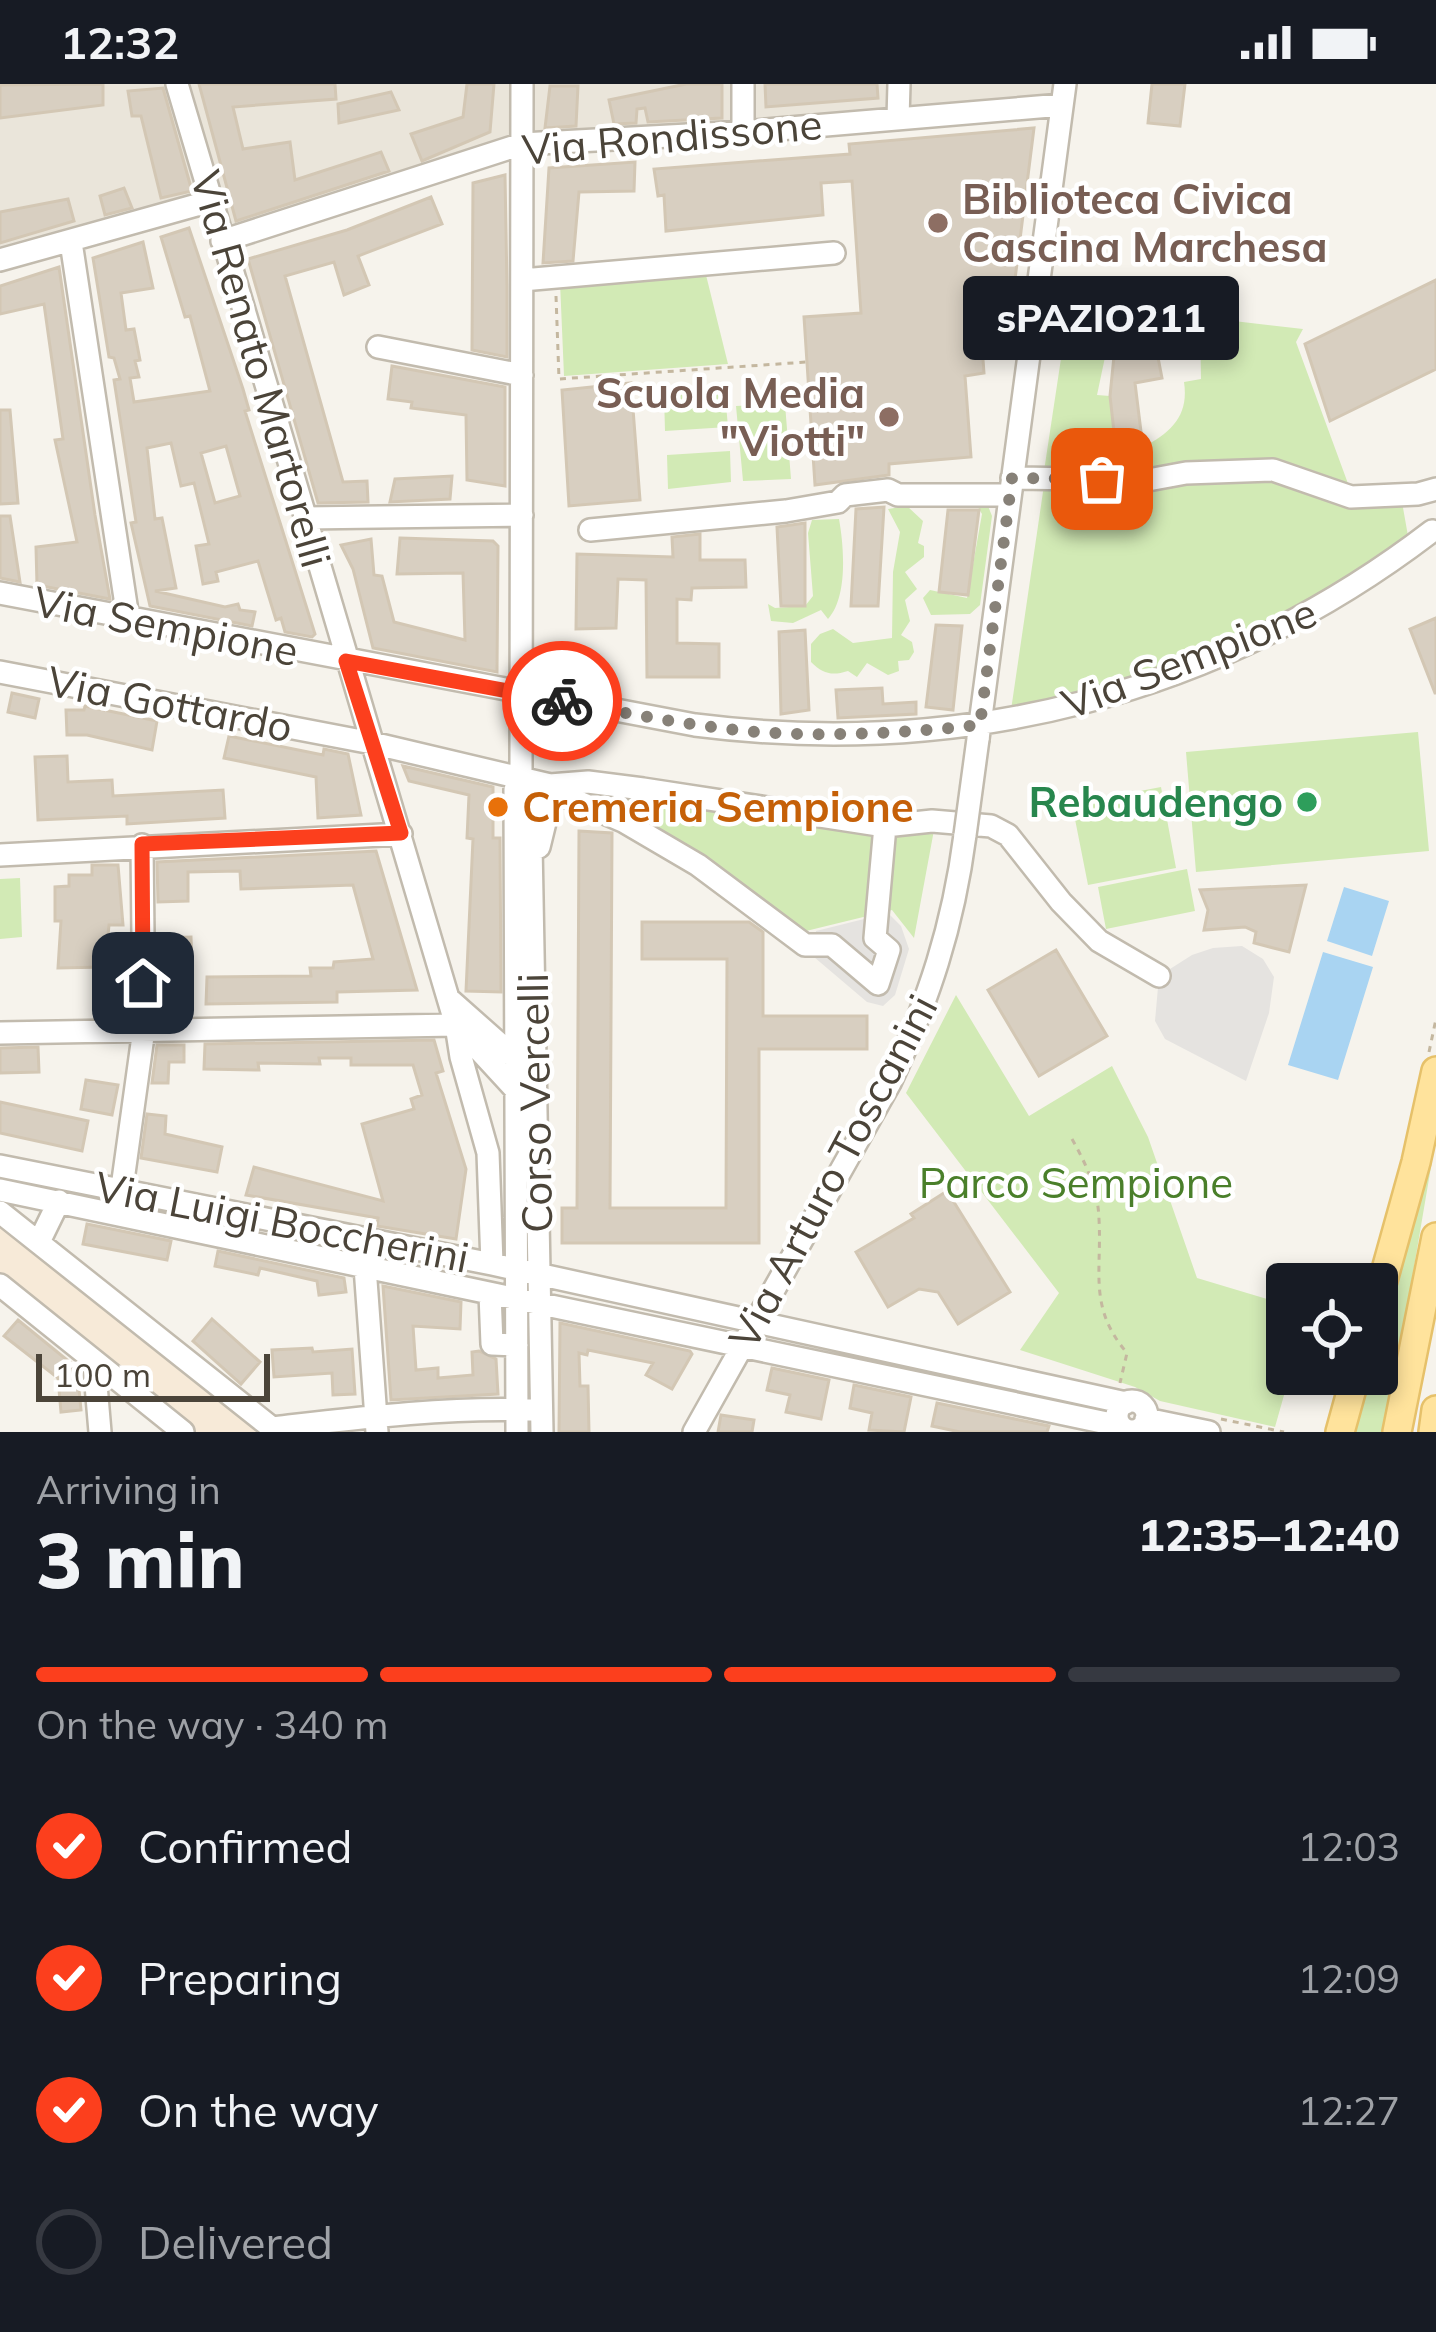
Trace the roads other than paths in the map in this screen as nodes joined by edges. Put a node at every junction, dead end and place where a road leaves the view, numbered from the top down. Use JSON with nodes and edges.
{"nodes":[{"id":1,"x":177,"y":84,"type":"edge"},
{"id":2,"x":522,"y":84,"type":"edge"},
{"id":3,"x":743,"y":84,"type":"edge"},
{"id":4,"x":899,"y":84,"type":"edge"},
{"id":5,"x":1064,"y":94,"type":"edge"},
{"id":6,"x":898,"y":119,"type":"junction"},
{"id":7,"x":743,"y":132,"type":"junction"},
{"id":8,"x":522,"y":144,"type":"junction"},
{"id":9,"x":211,"y":201,"type":"junction"},
{"id":10,"x":71,"y":242,"type":"junction"},
{"id":11,"x":223,"y":242,"type":"junction"},
{"id":12,"x":834,"y":253,"type":"dead end"},
{"id":13,"x":0,"y":260,"type":"edge"},
{"id":14,"x":522,"y":280,"type":"junction"},
{"id":15,"x":378,"y":347,"type":"dead end"},
{"id":16,"x":522,"y":375,"type":"junction"},
{"id":17,"x":1010,"y":486,"type":"junction"},
{"id":18,"x":1436,"y":489,"type":"edge"},
{"id":19,"x":522,"y":515,"type":"junction"},
{"id":20,"x":304,"y":518,"type":"junction"},
{"id":21,"x":590,"y":530,"type":"dead end"},
{"id":22,"x":1432,"y":531,"type":"dead end"},
{"id":23,"x":0,"y":593,"type":"edge"},
{"id":24,"x":128,"y":618,"type":"junction"},
{"id":25,"x":346,"y":661,"type":"junction"},
{"id":26,"x":0,"y":672,"type":"edge"},
{"id":27,"x":519,"y":694,"type":"junction"},
{"id":28,"x":979,"y":732,"type":"junction"},
{"id":29,"x":372,"y":743,"type":"junction"},
{"id":30,"x":521,"y":776,"type":"junction"},
{"id":31,"x":643,"y":789,"type":"junction"},
{"id":32,"x":555,"y":790,"type":"junction"},
{"id":33,"x":885,"y":826,"type":"junction"},
{"id":34,"x":641,"y":832,"type":"junction"},
{"id":35,"x":401,"y":833,"type":"junction"},
{"id":36,"x":142,"y":844,"type":"junction"},
{"id":37,"x":0,"y":855,"type":"edge"},
{"id":38,"x":531,"y":868,"type":"junction"},
{"id":39,"x":1159,"y":976,"type":"dead end"},
{"id":40,"x":449,"y":999,"type":"junction"},
{"id":41,"x":456,"y":1025,"type":"junction"},
{"id":42,"x":144,"y":1029,"type":"junction"},
{"id":43,"x":0,"y":1033,"type":"edge"},
{"id":44,"x":525,"y":1064,"type":"junction"},
{"id":45,"x":1436,"y":1071,"type":"edge"},
{"id":46,"x":514,"y":1088,"type":"junction"},
{"id":47,"x":473,"y":1099,"type":"joint"},
{"id":48,"x":1431,"y":1118,"type":"edge"},
{"id":49,"x":0,"y":1166,"type":"edge"},
{"id":50,"x":0,"y":1190,"type":"edge"},
{"id":51,"x":122,"y":1190,"type":"junction"},
{"id":52,"x":59,"y":1202,"type":"junction"},
{"id":53,"x":0,"y":1212,"type":"edge"},
{"id":54,"x":118,"y":1214,"type":"junction"},
{"id":55,"x":364,"y":1237,"type":"junction"},
{"id":56,"x":1436,"y":1237,"type":"edge"},
{"id":57,"x":39,"y":1243,"type":"junction"},
{"id":58,"x":1388,"y":1263,"type":"edge"},
{"id":59,"x":492,"y":1264,"type":"junction"},
{"id":60,"x":364,"y":1265,"type":"junction"},
{"id":61,"x":527,"y":1271,"type":"junction"},
{"id":62,"x":0,"y":1285,"type":"edge"},
{"id":63,"x":490,"y":1294,"type":"junction"},
{"id":64,"x":517,"y":1301,"type":"junction"},
{"id":65,"x":541,"y":1306,"type":"junction"},
{"id":66,"x":757,"y":1320,"type":"junction"},
{"id":67,"x":517,"y":1345,"type":"junction"},
{"id":68,"x":743,"y":1345,"type":"junction"},
{"id":69,"x":94,"y":1361,"type":"junction"},
{"id":70,"x":1123,"y":1393,"type":"junction"},
{"id":71,"x":1350,"y":1395,"type":"edge"},
{"id":72,"x":1436,"y":1411,"type":"edge"},
{"id":73,"x":1146,"y":1419,"type":"junction"},
{"id":74,"x":517,"y":1421,"type":"edge"},
{"id":75,"x":543,"y":1421,"type":"edge"},
{"id":76,"x":376,"y":1424,"type":"edge"},
{"id":77,"x":1121,"y":1426,"type":"junction"},
{"id":78,"x":275,"y":1430,"type":"edge"},
{"id":79,"x":100,"y":1432,"type":"edge"},
{"id":80,"x":183,"y":1432,"type":"edge"},
{"id":81,"x":694,"y":1432,"type":"edge"},
{"id":82,"x":1209,"y":1432,"type":"edge"},
{"id":83,"x":1340,"y":1432,"type":"edge"},
{"id":84,"x":1397,"y":1432,"type":"edge"},
{"id":85,"x":1432,"y":1432,"type":"edge"}],
"edges":[{"from":1,"to":9,"type":"street","name":"Via Renato Martorelli"},
{"from":2,"to":8,"type":"street","name":"Corso Vercelli"},
{"from":3,"to":7,"type":"street"},
{"from":4,"to":6,"type":"street"},
{"from":5,"to":6,"type":"street","name":"Via Rondissone"},
{"from":5,"to":17,"type":"street","name":"Via Arturo Toscanini"},
{"from":6,"to":7,"type":"street","name":"Via Rondissone"},
{"from":7,"to":8,"type":"street","name":"Via Rondissone"},
{"from":8,"to":11,"type":"street","name":"Via Rondissone"},
{"from":8,"to":14,"type":"street","name":"Corso Vercelli"},
{"from":9,"to":10,"type":"street"},
{"from":9,"to":11,"type":"street","name":"Via Renato Martorelli"},
{"from":10,"to":13,"type":"street"},
{"from":10,"to":24,"type":"street"},
{"from":11,"to":20,"type":"street","name":"Via Renato Martorelli"},
{"from":12,"to":14,"type":"street"},
{"from":14,"to":16,"type":"street","name":"Corso Vercelli"},
{"from":15,"to":16,"type":"street"},
{"from":16,"to":19,"type":"street","name":"Corso Vercelli"},
{"from":17,"to":18,"type":"street"},
{"from":17,"to":21,"type":"street"},
{"from":17,"to":28,"type":"street","name":"Via Arturo Toscanini"},
{"from":19,"to":20,"type":"street"},
{"from":19,"to":27,"type":"street","name":"Corso Vercelli"},
{"from":20,"to":25,"type":"street","name":"Via Renato Martorelli"},
{"from":22,"to":28,"type":"street","name":"Via Sempione"},
{"from":23,"to":24,"type":"street","name":"Via Sempione"},
{"from":24,"to":25,"type":"street","name":"Via Sempione"},
{"from":25,"to":27,"type":"street","name":"Via Sempione"},
{"from":25,"to":29,"type":"street","name":"Via Renato Martorelli"},
{"from":26,"to":29,"type":"street","name":"Via Gottardo"},
{"from":27,"to":28,"type":"street","name":"Via Sempione"},
{"from":27,"to":30,"type":"street","name":"Corso Vercelli"},
{"from":28,"to":66,"type":"street","name":"Via Arturo Toscanini","bridge":true},
{"from":29,"to":30,"type":"street","name":"Via Gottardo"},
{"from":29,"to":35,"type":"street","name":"Via Renato Martorelli"},
{"from":30,"to":32,"type":"street","name":"Via Gottardo"},
{"from":30,"to":38,"type":"street","name":"Corso Vercelli"},
{"from":30,"to":44,"type":"street","name":"Corso Vercelli"},
{"from":31,"to":32,"type":"street","name":"Via Gottardo"},
{"from":31,"to":33,"type":"street","name":"Via Gottardo"},
{"from":31,"to":34,"type":"street"},
{"from":32,"to":34,"type":"street","name":"Via Gottardo"},
{"from":32,"to":38,"type":"street"},
{"from":33,"to":34,"type":"street","name":"Via Gottardo"},
{"from":33,"to":39,"type":"street","name":"Via Gottardo"},
{"from":35,"to":36,"type":"street"},
{"from":35,"to":40,"type":"street","name":"Via Renato Martorelli"},
{"from":36,"to":37,"type":"street"},
{"from":36,"to":42,"type":"street"},
{"from":38,"to":44,"type":"street","name":"Corso Vercelli"},
{"from":40,"to":41,"type":"street","name":"Via Renato Martorelli"},
{"from":40,"to":44,"type":"street"},
{"from":41,"to":42,"type":"street"},
{"from":41,"to":46,"type":"street","name":"Via Renato Martorelli"},
{"from":41,"to":47,"type":"street","name":"Via Renato Martorelli"},
{"from":42,"to":43,"type":"street"},
{"from":42,"to":51,"type":"street"},
{"from":44,"to":46,"type":"street","name":"Corso Vercelli"},
{"from":44,"to":61,"type":"street","name":"Corso Vercelli"},
{"from":45,"to":48,"type":"main road"},
{"from":46,"to":61,"type":"street","name":"Corso Vercelli"},
{"from":47,"to":59,"type":"street","name":"Corso Vercelli"},
{"from":48,"to":58,"type":"main road"},
{"from":49,"to":51,"type":"street","name":"Via Luigi Boccherini"},
{"from":50,"to":52,"type":"street","name":"Via Luigi Boccherini"},
{"from":51,"to":54,"type":"street"},
{"from":51,"to":55,"type":"street","name":"Via Luigi Boccherini"},
{"from":52,"to":54,"type":"street","name":"Via Luigi Boccherini"},
{"from":52,"to":57,"type":"street"},
{"from":53,"to":57,"type":"street"},
{"from":54,"to":60,"type":"street","name":"Via Luigi Boccherini"},
{"from":55,"to":59,"type":"street","name":"Via Luigi Boccherini"},
{"from":55,"to":60,"type":"street"},
{"from":56,"to":84,"type":"main road"},
{"from":57,"to":78,"type":"street"},
{"from":59,"to":61,"type":"street","name":"Via Luigi Boccherini"},
{"from":60,"to":63,"type":"street","name":"Via Luigi Boccherini"},
{"from":60,"to":76,"type":"street"},
{"from":61,"to":64,"type":"street","name":"Corso Vercelli"},
{"from":61,"to":65,"type":"street","name":"Corso Vercelli"},
{"from":61,"to":66,"type":"street","name":"Via Luigi Boccherini"},
{"from":62,"to":69,"type":"street"},
{"from":63,"to":64,"type":"street","name":"Via Luigi Boccherini"},
{"from":63,"to":67,"type":"street"},
{"from":64,"to":65,"type":"street","name":"Via Luigi Boccherini"},
{"from":64,"to":67,"type":"street","name":"Corso Vercelli"},
{"from":65,"to":68,"type":"street","name":"Via Luigi Boccherini"},
{"from":65,"to":75,"type":"street","name":"Corso Vercelli"},
{"from":66,"to":68,"type":"street","name":"Via Arturo Toscanini"},
{"from":66,"to":70,"type":"street","name":"Via Luigi Boccherini"},
{"from":67,"to":74,"type":"street","name":"Corso Vercelli"},
{"from":68,"to":77,"type":"street","name":"Via Luigi Boccherini"},
{"from":68,"to":81,"type":"street","name":"Via Arturo Toscanini"},
{"from":69,"to":79,"type":"street"},
{"from":69,"to":80,"type":"street"},
{"from":70,"to":73,"type":"street"},
{"from":70,"to":77,"type":"street"},
{"from":71,"to":83,"type":"main road"},
{"from":72,"to":85,"type":"main road"},
{"from":73,"to":77,"type":"street"},
{"from":73,"to":82,"type":"street"},
{"from":74,"to":75,"type":"street"},
{"from":74,"to":76,"type":"street"},
{"from":76,"to":78,"type":"street"}]}
